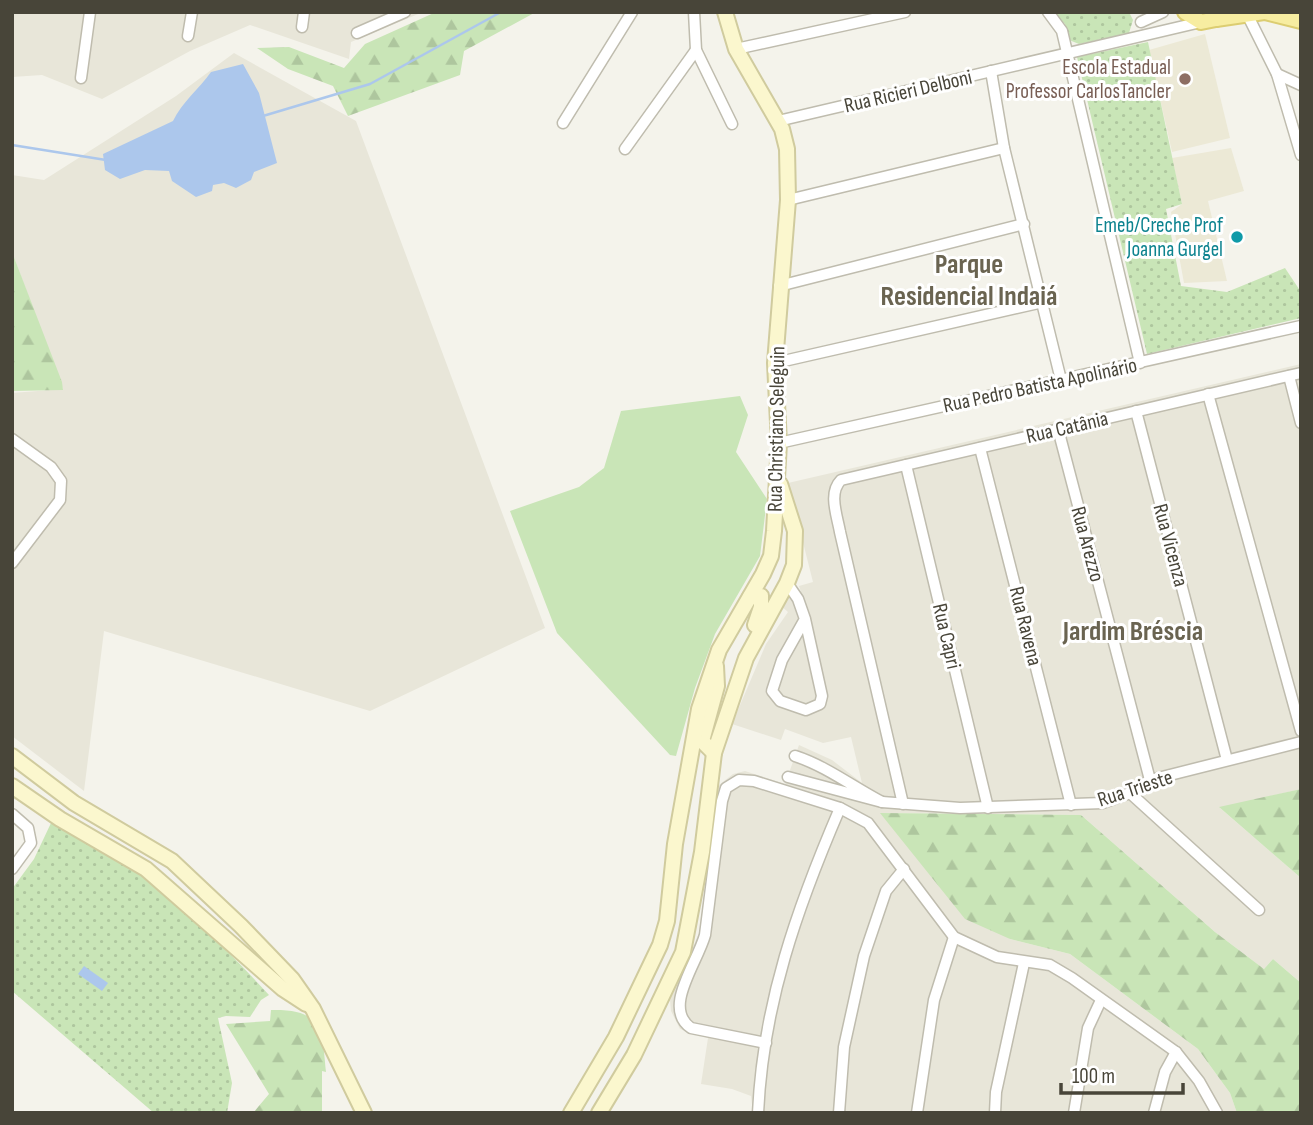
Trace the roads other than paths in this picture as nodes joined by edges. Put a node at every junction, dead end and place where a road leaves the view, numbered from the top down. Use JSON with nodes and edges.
{"nodes":[{"id":1,"x":90,"y":12,"type":"edge"},
{"id":2,"x":192,"y":12,"type":"edge"},
{"id":3,"x":304,"y":12,"type":"edge"},
{"id":4,"x":405,"y":12,"type":"edge"},
{"id":5,"x":632,"y":12,"type":"edge"},
{"id":6,"x":694,"y":12,"type":"edge"},
{"id":7,"x":725,"y":12,"type":"edge"},
{"id":8,"x":905,"y":12,"type":"edge"},
{"id":9,"x":1048,"y":12,"type":"edge"},
{"id":10,"x":1163,"y":12,"type":"edge"},
{"id":11,"x":1185,"y":12,"type":"edge"},
{"id":12,"x":1265,"y":12,"type":"edge"},
{"id":13,"x":1246,"y":13,"type":"edge"},
{"id":14,"x":390,"y":15,"type":"edge"},
{"id":15,"x":1220,"y":16,"type":"edge"},
{"id":16,"x":1138,"y":17,"type":"edge"},
{"id":17,"x":1301,"y":21,"type":"edge"},
{"id":18,"x":1201,"y":22,"type":"junction"},
{"id":19,"x":302,"y":27,"type":"dead end"},
{"id":20,"x":357,"y":33,"type":"dead end"},
{"id":21,"x":1138,"y":35,"type":"junction"},
{"id":22,"x":188,"y":36,"type":"dead end"},
{"id":23,"x":736,"y":49,"type":"junction"},
{"id":24,"x":696,"y":50,"type":"junction"},
{"id":25,"x":1066,"y":52,"type":"junction"},
{"id":26,"x":990,"y":71,"type":"junction"},
{"id":27,"x":1277,"y":74,"type":"junction"},
{"id":28,"x":81,"y":78,"type":"dead end"},
{"id":29,"x":1301,"y":85,"type":"edge"},
{"id":30,"x":778,"y":121,"type":"junction"},
{"id":31,"x":563,"y":122,"type":"dead end"},
{"id":32,"x":732,"y":124,"type":"dead end"},
{"id":33,"x":1004,"y":148,"type":"junction"},
{"id":34,"x":625,"y":149,"type":"dead end"},
{"id":35,"x":1301,"y":155,"type":"edge"},
{"id":36,"x":788,"y":200,"type":"junction"},
{"id":37,"x":1024,"y":224,"type":"junction"},
{"id":38,"x":779,"y":286,"type":"junction"},
{"id":39,"x":1043,"y":302,"type":"junction"},
{"id":40,"x":1301,"y":326,"type":"edge"},
{"id":41,"x":775,"y":363,"type":"junction"},
{"id":42,"x":1140,"y":363,"type":"junction"},
{"id":43,"x":1301,"y":373,"type":"edge"},
{"id":44,"x":1289,"y":376,"type":"junction"},
{"id":45,"x":1061,"y":380,"type":"junction"},
{"id":46,"x":1208,"y":394,"type":"junction"},
{"id":47,"x":1136,"y":411,"type":"junction"},
{"id":48,"x":1301,"y":423,"type":"edge"},
{"id":49,"x":1058,"y":429,"type":"junction"},
{"id":50,"x":12,"y":439,"type":"edge"},
{"id":51,"x":779,"y":443,"type":"junction"},
{"id":52,"x":980,"y":447,"type":"junction"},
{"id":53,"x":906,"y":465,"type":"junction"},
{"id":54,"x":778,"y":479,"type":"junction"},
{"id":55,"x":12,"y":563,"type":"edge"},
{"id":56,"x":787,"y":583,"type":"junction"},
{"id":57,"x":750,"y":597,"type":"junction"},
{"id":58,"x":805,"y":619,"type":"junction"},
{"id":59,"x":756,"y":636,"type":"junction"},
{"id":60,"x":810,"y":641,"type":"junction"},
{"id":61,"x":790,"y":646,"type":"junction"},
{"id":62,"x":715,"y":661,"type":"junction"},
{"id":63,"x":1301,"y":731,"type":"edge"},
{"id":64,"x":1301,"y":743,"type":"edge"},
{"id":65,"x":715,"y":753,"type":"junction"},
{"id":66,"x":12,"y":756,"type":"edge"},
{"id":67,"x":795,"y":756,"type":"dead end"},
{"id":68,"x":1227,"y":760,"type":"junction"},
{"id":69,"x":788,"y":777,"type":"dead end"},
{"id":70,"x":1150,"y":780,"type":"junction"},
{"id":71,"x":12,"y":786,"type":"edge"},
{"id":72,"x":1130,"y":793,"type":"junction"},
{"id":73,"x":882,"y":802,"type":"junction"},
{"id":74,"x":903,"y":804,"type":"junction"},
{"id":75,"x":1071,"y":805,"type":"junction"},
{"id":76,"x":840,"y":808,"type":"junction"},
{"id":77,"x":988,"y":808,"type":"junction"},
{"id":78,"x":12,"y":814,"type":"edge"},
{"id":79,"x":12,"y":869,"type":"edge"},
{"id":80,"x":904,"y":869,"type":"junction"},
{"id":81,"x":1259,"y":911,"type":"dead end"},
{"id":82,"x":954,"y":937,"type":"junction"},
{"id":83,"x":1024,"y":963,"type":"junction"},
{"id":84,"x":644,"y":980,"type":"junction"},
{"id":85,"x":661,"y":1000,"type":"junction"},
{"id":86,"x":1101,"y":1000,"type":"junction"},
{"id":87,"x":313,"y":1009,"type":"junction"},
{"id":88,"x":630,"y":1010,"type":"junction"},
{"id":89,"x":766,"y":1043,"type":"junction"},
{"id":90,"x":1176,"y":1052,"type":"junction"},
{"id":91,"x":634,"y":1055,"type":"junction"},
{"id":92,"x":363,"y":1113,"type":"edge"},
{"id":93,"x":571,"y":1113,"type":"edge"},
{"id":94,"x":599,"y":1113,"type":"edge"},
{"id":95,"x":758,"y":1113,"type":"edge"},
{"id":96,"x":839,"y":1113,"type":"edge"},
{"id":97,"x":917,"y":1113,"type":"edge"},
{"id":98,"x":995,"y":1113,"type":"edge"},
{"id":99,"x":1074,"y":1113,"type":"edge"},
{"id":100,"x":1154,"y":1113,"type":"edge"},
{"id":101,"x":1217,"y":1113,"type":"edge"}],
"edges":[{"from":1,"to":28,"type":"street"},
{"from":2,"to":22,"type":"street"},
{"from":3,"to":19,"type":"street"},
{"from":4,"to":14,"type":"street"},
{"from":5,"to":31,"type":"street"},
{"from":6,"to":24,"type":"street"},
{"from":7,"to":23,"type":"main road","name":"Rua Christiano Seleguin"},
{"from":8,"to":23,"type":"street"},
{"from":9,"to":25,"type":"street"},
{"from":10,"to":16,"type":"street"},
{"from":11,"to":18,"type":"main road"},
{"from":12,"to":13,"type":"main road"},
{"from":12,"to":17,"type":"main road"},
{"from":13,"to":15,"type":"main road"},
{"from":13,"to":27,"type":"street"},
{"from":14,"to":20,"type":"street"},
{"from":15,"to":18,"type":"main road"},
{"from":16,"to":21,"type":"street"},
{"from":18,"to":21,"type":"street","name":"Rua Ricieri Delboni"},
{"from":21,"to":25,"type":"street","name":"Rua Ricieri Delboni"},
{"from":23,"to":30,"type":"main road","name":"Rua Christiano Seleguin"},
{"from":24,"to":32,"type":"street"},
{"from":24,"to":34,"type":"street"},
{"from":25,"to":26,"type":"street","name":"Rua Ricieri Delboni"},
{"from":25,"to":42,"type":"street"},
{"from":26,"to":30,"type":"street","name":"Rua Ricieri Delboni"},
{"from":26,"to":33,"type":"street"},
{"from":27,"to":29,"type":"street"},
{"from":27,"to":35,"type":"street"},
{"from":30,"to":36,"type":"main road","name":"Rua Christiano Seleguin"},
{"from":33,"to":36,"type":"street"},
{"from":33,"to":37,"type":"street"},
{"from":36,"to":38,"type":"main road","name":"Rua Christiano Seleguin"},
{"from":37,"to":38,"type":"street"},
{"from":37,"to":39,"type":"street"},
{"from":38,"to":41,"type":"main road","name":"Rua Christiano Seleguin"},
{"from":39,"to":41,"type":"street"},
{"from":39,"to":45,"type":"street"},
{"from":40,"to":42,"type":"street","name":"Rua Pedro Batista Apolinário"},
{"from":41,"to":51,"type":"main road","name":"Rua Christiano Seleguin"},
{"from":42,"to":45,"type":"street","name":"Rua Pedro Batista Apolinário"},
{"from":43,"to":44,"type":"street","name":"Rua Catânia"},
{"from":44,"to":46,"type":"street","name":"Rua Catânia"},
{"from":44,"to":48,"type":"street"},
{"from":45,"to":51,"type":"street","name":"Rua Pedro Batista Apolinário"},
{"from":46,"to":47,"type":"street","name":"Rua Catânia"},
{"from":46,"to":63,"type":"street"},
{"from":47,"to":49,"type":"street","name":"Rua Catânia"},
{"from":47,"to":68,"type":"street","name":"Rua Vicenza"},
{"from":49,"to":52,"type":"street","name":"Rua Catânia"},
{"from":49,"to":70,"type":"street","name":"Rua Arezzo"},
{"from":50,"to":55,"type":"street"},
{"from":51,"to":54,"type":"main road","name":"Rua Christiano Seleguin"},
{"from":52,"to":53,"type":"street","name":"Rua Catânia"},
{"from":52,"to":75,"type":"street","name":"Rua Ravena"},
{"from":53,"to":74,"type":"street","name":"Rua Catânia"},
{"from":53,"to":77,"type":"street","name":"Rua Capri"},
{"from":54,"to":56,"type":"main road"},
{"from":54,"to":57,"type":"main road","name":"Rua Christiano Seleguin"},
{"from":56,"to":58,"type":"street"},
{"from":56,"to":59,"type":"main road"},
{"from":57,"to":59,"type":"main road"},
{"from":57,"to":62,"type":"main road","name":"Rua Christiano Seleguin"},
{"from":58,"to":60,"type":"street"},
{"from":58,"to":61,"type":"street"},
{"from":59,"to":65,"type":"main road"},
{"from":60,"to":61,"type":"street"},
{"from":60,"to":61,"type":"street"},
{"from":62,"to":65,"type":"main road"},
{"from":62,"to":84,"type":"main road","name":"Rua Christiano Seleguin"},
{"from":64,"to":68,"type":"street","name":"Rua Trieste"},
{"from":65,"to":85,"type":"main road"},
{"from":66,"to":87,"type":"main road"},
{"from":67,"to":73,"type":"street","name":"Rua Trieste"},
{"from":68,"to":70,"type":"street","name":"Rua Trieste"},
{"from":69,"to":73,"type":"street","name":"Rua Trieste"},
{"from":70,"to":72,"type":"street","name":"Rua Trieste"},
{"from":71,"to":87,"type":"main road"},
{"from":72,"to":75,"type":"street","name":"Rua Trieste"},
{"from":72,"to":81,"type":"street"},
{"from":73,"to":74,"type":"street","name":"Rua Trieste"},
{"from":74,"to":77,"type":"street","name":"Rua Trieste"},
{"from":75,"to":77,"type":"street","name":"Rua Trieste"},
{"from":76,"to":80,"type":"street"},
{"from":76,"to":89,"type":"street"},
{"from":76,"to":89,"type":"street"},
{"from":78,"to":79,"type":"street"},
{"from":80,"to":82,"type":"street"},
{"from":80,"to":96,"type":"street"},
{"from":82,"to":83,"type":"street"},
{"from":82,"to":97,"type":"street"},
{"from":83,"to":86,"type":"street"},
{"from":83,"to":98,"type":"street"},
{"from":84,"to":85,"type":"main road"},
{"from":84,"to":88,"type":"main road","name":"Rua Christiano Seleguin"},
{"from":85,"to":91,"type":"main road"},
{"from":86,"to":90,"type":"street"},
{"from":86,"to":99,"type":"street"},
{"from":87,"to":92,"type":"main road"},
{"from":88,"to":91,"type":"main road"},
{"from":88,"to":93,"type":"main road","name":"Rua Christiano Seleguin"},
{"from":89,"to":95,"type":"street"},
{"from":90,"to":100,"type":"street"},
{"from":90,"to":101,"type":"street"},
{"from":91,"to":94,"type":"main road"}]}
